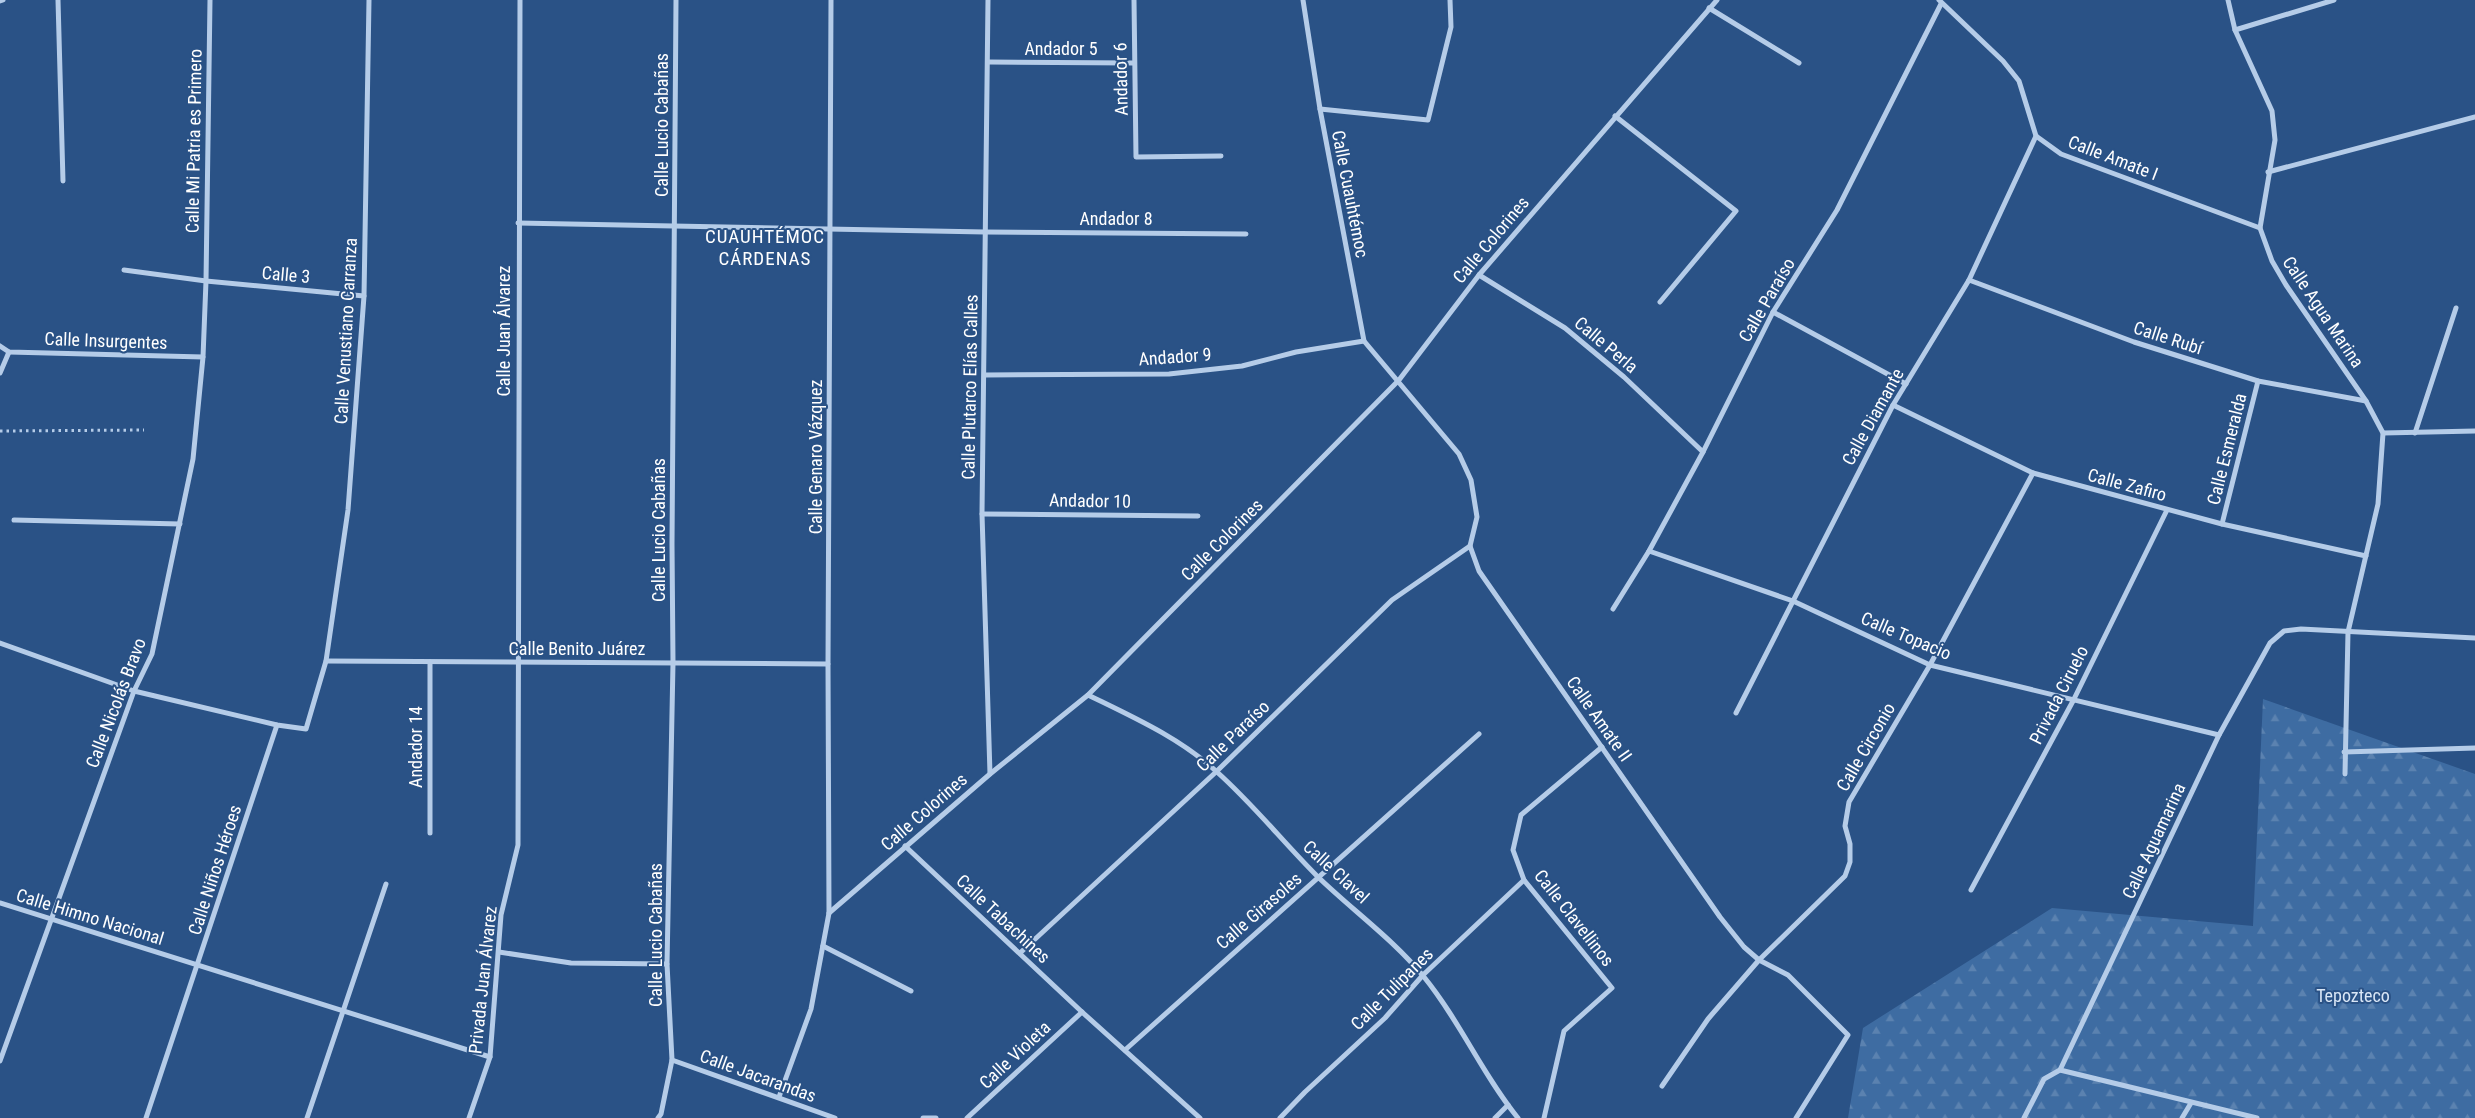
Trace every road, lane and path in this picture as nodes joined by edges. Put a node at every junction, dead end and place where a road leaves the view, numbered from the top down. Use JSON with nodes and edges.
{"nodes":[{"id":1,"x":58,"y":0,"type":"edge"},
{"id":2,"x":210,"y":0,"type":"edge"},
{"id":3,"x":369,"y":0,"type":"edge"},
{"id":4,"x":520,"y":0,"type":"edge"},
{"id":5,"x":676,"y":0,"type":"edge"},
{"id":6,"x":831,"y":0,"type":"edge"},
{"id":7,"x":988,"y":0,"type":"edge"},
{"id":8,"x":1134,"y":0,"type":"edge"},
{"id":9,"x":1303,"y":0,"type":"edge"},
{"id":10,"x":1450,"y":0,"type":"edge"},
{"id":11,"x":1717,"y":0,"type":"edge"},
{"id":12,"x":2228,"y":0,"type":"edge"},
{"id":13,"x":2334,"y":0,"type":"edge"},
{"id":14,"x":1940,"y":2,"type":"edge"},
{"id":15,"x":1709,"y":8,"type":"junction"},
{"id":16,"x":2235,"y":30,"type":"junction"},
{"id":17,"x":989,"y":62,"type":"junction"},
{"id":18,"x":1134,"y":63,"type":"junction"},
{"id":19,"x":1799,"y":63,"type":"dead end"},
{"id":20,"x":1320,"y":109,"type":"junction"},
{"id":21,"x":1616,"y":116,"type":"junction"},
{"id":22,"x":2475,"y":117,"type":"edge"},
{"id":23,"x":2036,"y":136,"type":"junction"},
{"id":24,"x":1221,"y":156,"type":"dead end"},
{"id":25,"x":2268,"y":172,"type":"junction"},
{"id":26,"x":63,"y":181,"type":"dead end"},
{"id":27,"x":518,"y":223,"type":"junction"},
{"id":28,"x":676,"y":226,"type":"junction"},
{"id":29,"x":2260,"y":228,"type":"junction"},
{"id":30,"x":830,"y":229,"type":"junction"},
{"id":31,"x":985,"y":232,"type":"junction"},
{"id":32,"x":1246,"y":234,"type":"dead end"},
{"id":33,"x":124,"y":270,"type":"dead end"},
{"id":34,"x":1479,"y":275,"type":"junction"},
{"id":35,"x":1969,"y":280,"type":"junction"},
{"id":36,"x":206,"y":282,"type":"junction"},
{"id":37,"x":364,"y":296,"type":"junction"},
{"id":38,"x":1660,"y":302,"type":"dead end"},
{"id":39,"x":2456,"y":308,"type":"dead end"},
{"id":40,"x":1773,"y":312,"type":"junction"},
{"id":41,"x":1364,"y":341,"type":"junction"},
{"id":42,"x":0,"y":346,"type":"edge"},
{"id":43,"x":9,"y":352,"type":"junction"},
{"id":44,"x":203,"y":357,"type":"junction"},
{"id":45,"x":0,"y":373,"type":"edge"},
{"id":46,"x":985,"y":375,"type":"junction"},
{"id":47,"x":1399,"y":380,"type":"junction"},
{"id":48,"x":2258,"y":381,"type":"junction"},
{"id":49,"x":1906,"y":384,"type":"junction"},
{"id":50,"x":2366,"y":401,"type":"junction"},
{"id":51,"x":1893,"y":404,"type":"junction"},
{"id":52,"x":144,"y":430,"type":"dead end"},
{"id":53,"x":0,"y":431,"type":"edge"},
{"id":54,"x":2475,"y":431,"type":"edge"},
{"id":55,"x":2383,"y":433,"type":"junction"},
{"id":56,"x":2415,"y":433,"type":"junction"},
{"id":57,"x":1703,"y":452,"type":"junction"},
{"id":58,"x":2033,"y":473,"type":"junction"},
{"id":59,"x":2167,"y":510,"type":"junction"},
{"id":60,"x":982,"y":514,"type":"junction"},
{"id":61,"x":1198,"y":516,"type":"dead end"},
{"id":62,"x":14,"y":520,"type":"dead end"},
{"id":63,"x":180,"y":524,"type":"junction"},
{"id":64,"x":2222,"y":524,"type":"junction"},
{"id":65,"x":1470,"y":546,"type":"junction"},
{"id":66,"x":1649,"y":551,"type":"junction"},
{"id":67,"x":2366,"y":556,"type":"junction"},
{"id":68,"x":1793,"y":601,"type":"junction"},
{"id":69,"x":1613,"y":609,"type":"dead end"},
{"id":70,"x":2348,"y":632,"type":"junction"},
{"id":71,"x":2475,"y":638,"type":"edge"},
{"id":72,"x":0,"y":643,"type":"edge"},
{"id":73,"x":326,"y":661,"type":"junction"},
{"id":74,"x":430,"y":662,"type":"junction"},
{"id":75,"x":518,"y":662,"type":"junction"},
{"id":76,"x":674,"y":663,"type":"junction"},
{"id":77,"x":828,"y":664,"type":"junction"},
{"id":78,"x":1930,"y":665,"type":"junction"},
{"id":79,"x":134,"y":690,"type":"junction"},
{"id":80,"x":1088,"y":695,"type":"junction"},
{"id":81,"x":2073,"y":701,"type":"junction"},
{"id":82,"x":1736,"y":713,"type":"dead end"},
{"id":83,"x":277,"y":725,"type":"junction"},
{"id":84,"x":1479,"y":734,"type":"dead end"},
{"id":85,"x":2219,"y":735,"type":"junction"},
{"id":86,"x":1602,"y":747,"type":"junction"},
{"id":87,"x":2475,"y":748,"type":"edge"},
{"id":88,"x":2344,"y":752,"type":"junction"},
{"id":89,"x":1217,"y":772,"type":"junction"},
{"id":90,"x":990,"y":774,"type":"junction"},
{"id":91,"x":2345,"y":774,"type":"dead end"},
{"id":92,"x":430,"y":832,"type":"dead end"},
{"id":93,"x":905,"y":846,"type":"junction"},
{"id":94,"x":1318,"y":877,"type":"junction"},
{"id":95,"x":1524,"y":880,"type":"junction"},
{"id":96,"x":386,"y":884,"type":"dead end"},
{"id":97,"x":1971,"y":890,"type":"dead end"},
{"id":98,"x":0,"y":903,"type":"edge"},
{"id":99,"x":830,"y":913,"type":"junction"},
{"id":100,"x":50,"y":919,"type":"junction"},
{"id":101,"x":823,"y":946,"type":"junction"},
{"id":102,"x":498,"y":952,"type":"junction"},
{"id":103,"x":1020,"y":953,"type":"junction"},
{"id":104,"x":1759,"y":960,"type":"junction"},
{"id":105,"x":667,"y":964,"type":"junction"},
{"id":106,"x":198,"y":966,"type":"junction"},
{"id":107,"x":1423,"y":975,"type":"junction"},
{"id":108,"x":911,"y":991,"type":"dead end"},
{"id":109,"x":343,"y":1012,"type":"junction"},
{"id":110,"x":1082,"y":1012,"type":"junction"},
{"id":111,"x":1125,"y":1050,"type":"junction"},
{"id":112,"x":490,"y":1057,"type":"junction"},
{"id":113,"x":672,"y":1060,"type":"junction"},
{"id":114,"x":0,"y":1061,"type":"edge"},
{"id":115,"x":2060,"y":1070,"type":"junction"},
{"id":116,"x":1662,"y":1086,"type":"dead end"},
{"id":117,"x":779,"y":1097,"type":"junction"},
{"id":118,"x":2191,"y":1103,"type":"junction"},
{"id":119,"x":1508,"y":1105,"type":"junction"},
{"id":120,"x":146,"y":1118,"type":"edge"},
{"id":121,"x":306,"y":1118,"type":"edge"},
{"id":122,"x":469,"y":1118,"type":"edge"},
{"id":123,"x":658,"y":1118,"type":"edge"},
{"id":124,"x":835,"y":1118,"type":"edge"},
{"id":125,"x":923,"y":1118,"type":"edge"},
{"id":126,"x":936,"y":1118,"type":"edge"},
{"id":127,"x":967,"y":1118,"type":"edge"},
{"id":128,"x":1200,"y":1118,"type":"edge"},
{"id":129,"x":1280,"y":1118,"type":"edge"},
{"id":130,"x":1495,"y":1118,"type":"edge"},
{"id":131,"x":1518,"y":1118,"type":"edge"},
{"id":132,"x":1544,"y":1118,"type":"edge"},
{"id":133,"x":1796,"y":1118,"type":"edge"},
{"id":134,"x":2024,"y":1118,"type":"edge"},
{"id":135,"x":2182,"y":1118,"type":"edge"},
{"id":136,"x":2257,"y":1118,"type":"edge"}],
"edges":[{"from":1,"to":26,"type":"street"},
{"from":2,"to":36,"type":"street","name":"Calle Mi Patria es Primero"},
{"from":3,"to":37,"type":"street","name":"Calle Venustiano Carranza"},
{"from":4,"to":27,"type":"street","name":"Calle Juan Álvarez"},
{"from":5,"to":28,"type":"street","name":"Calle Lucio Cabañas"},
{"from":6,"to":30,"type":"street","name":"Calle Genaro Vázquez"},
{"from":7,"to":17,"type":"street","name":"Calle Plutarco Elías Calles"},
{"from":8,"to":18,"type":"street","name":"Andador 6"},
{"from":9,"to":20,"type":"street","name":"Calle Cuauhtémoc"},
{"from":10,"to":20,"type":"street"},
{"from":11,"to":15,"type":"street","name":"Calle Colorines"},
{"from":12,"to":16,"type":"street","name":"Calle Agua Marina"},
{"from":13,"to":16,"type":"street"},
{"from":14,"to":23,"type":"street"},
{"from":14,"to":40,"type":"street","name":"Calle Paraíso"},
{"from":15,"to":19,"type":"street"},
{"from":15,"to":21,"type":"street","name":"Calle Colorines"},
{"from":16,"to":25,"type":"street","name":"Calle Agua Marina"},
{"from":17,"to":18,"type":"street","name":"Andador 5"},
{"from":17,"to":31,"type":"street","name":"Calle Plutarco Elías Calles"},
{"from":18,"to":24,"type":"street","name":"Andador 6"},
{"from":20,"to":41,"type":"street","name":"Calle Cuauhtémoc"},
{"from":21,"to":34,"type":"street","name":"Calle Colorines"},
{"from":21,"to":38,"type":"street"},
{"from":22,"to":25,"type":"street"},
{"from":23,"to":29,"type":"street","name":"Calle Amate I"},
{"from":23,"to":35,"type":"street","name":"Calle Diamante"},
{"from":25,"to":29,"type":"street","name":"Calle Agua Marina"},
{"from":27,"to":28,"type":"street","name":"Andador 8"},
{"from":27,"to":75,"type":"street","name":"Calle Juan Álvarez"},
{"from":28,"to":30,"type":"street","name":"Andador 8"},
{"from":28,"to":76,"type":"street","name":"Calle Lucio Cabañas"},
{"from":29,"to":50,"type":"street","name":"Calle Agua Marina"},
{"from":30,"to":31,"type":"street","name":"Andador 8"},
{"from":30,"to":77,"type":"street","name":"Calle Genaro Vázquez"},
{"from":31,"to":32,"type":"street","name":"Andador 8"},
{"from":31,"to":46,"type":"street","name":"Calle Plutarco Elías Calles"},
{"from":33,"to":36,"type":"street","name":"Calle 3"},
{"from":34,"to":47,"type":"street","name":"Calle Colorines"},
{"from":34,"to":57,"type":"street","name":"Calle Perla"},
{"from":35,"to":48,"type":"street","name":"Calle Rubí"},
{"from":35,"to":49,"type":"street","name":"Calle Diamante"},
{"from":36,"to":37,"type":"street","name":"Calle 3"},
{"from":36,"to":44,"type":"street","name":"Calle Nicolás Bravo"},
{"from":37,"to":73,"type":"street","name":"Calle Venustiano Carranza"},
{"from":39,"to":56,"type":"street"},
{"from":40,"to":49,"type":"street"},
{"from":40,"to":57,"type":"street","name":"Calle Paraíso"},
{"from":41,"to":46,"type":"street","name":"Andador 9"},
{"from":41,"to":47,"type":"street"},
{"from":42,"to":43,"type":"street"},
{"from":43,"to":44,"type":"street","name":"Calle Insurgentes"},
{"from":43,"to":45,"type":"street"},
{"from":44,"to":63,"type":"street","name":"Calle Nicolás Bravo"},
{"from":46,"to":60,"type":"street","name":"Calle Plutarco Elías Calles"},
{"from":47,"to":65,"type":"street"},
{"from":47,"to":80,"type":"street","name":"Calle Colorines"},
{"from":48,"to":50,"type":"street","name":"Calle Rubí"},
{"from":48,"to":64,"type":"street","name":"Calle Esmeralda"},
{"from":49,"to":51,"type":"street","name":"Calle Diamante"},
{"from":50,"to":55,"type":"street","name":"Calle Agua Marina"},
{"from":51,"to":58,"type":"street","name":"Calle Zafiro"},
{"from":51,"to":68,"type":"street","name":"Calle Diamante"},
{"from":52,"to":53,"type":"path"},
{"from":54,"to":56,"type":"street"},
{"from":55,"to":56,"type":"street"},
{"from":55,"to":67,"type":"street"},
{"from":57,"to":66,"type":"street","name":"Calle Paraíso"},
{"from":58,"to":59,"type":"street","name":"Calle Zafiro"},
{"from":58,"to":78,"type":"street","name":"Calle Circonio"},
{"from":59,"to":64,"type":"street","name":"Calle Zafiro"},
{"from":59,"to":81,"type":"street","name":"Privada Ciruelo"},
{"from":60,"to":61,"type":"street","name":"Andador 10"},
{"from":60,"to":90,"type":"street","name":"Calle Plutarco Elías Calles"},
{"from":62,"to":63,"type":"street"},
{"from":63,"to":79,"type":"street","name":"Calle Nicolás Bravo"},
{"from":64,"to":67,"type":"street","name":"Calle Zafiro"},
{"from":65,"to":86,"type":"street","name":"Calle Amate II"},
{"from":65,"to":89,"type":"street","name":"Calle Paraíso"},
{"from":66,"to":68,"type":"street","name":"Calle Topacio"},
{"from":66,"to":69,"type":"street","name":"Calle Paraíso"},
{"from":67,"to":70,"type":"street"},
{"from":68,"to":78,"type":"street","name":"Calle Topacio"},
{"from":68,"to":82,"type":"street","name":"Calle Diamante"},
{"from":70,"to":71,"type":"street"},
{"from":70,"to":85,"type":"street","name":"Calle Aguamarina"},
{"from":70,"to":88,"type":"street"},
{"from":72,"to":79,"type":"street"},
{"from":73,"to":74,"type":"street","name":"Calle Benito Juárez"},
{"from":73,"to":83,"type":"street"},
{"from":74,"to":75,"type":"street","name":"Calle Benito Juárez"},
{"from":74,"to":92,"type":"street","name":"Andador 14"},
{"from":75,"to":76,"type":"street","name":"Calle Benito Juárez"},
{"from":75,"to":102,"type":"street","name":"Privada Juan Álvarez"},
{"from":76,"to":77,"type":"street","name":"Calle Benito Juárez"},
{"from":76,"to":105,"type":"street","name":"Calle Lucio Cabañas"},
{"from":77,"to":99,"type":"street","name":"Calle Genaro Vázquez"},
{"from":78,"to":81,"type":"street","name":"Calle Topacio"},
{"from":78,"to":104,"type":"street","name":"Calle Circonio"},
{"from":79,"to":83,"type":"street"},
{"from":79,"to":100,"type":"street","name":"Calle Nicolás Bravo"},
{"from":80,"to":89,"type":"street","name":"Calle Clavel"},
{"from":80,"to":90,"type":"street","name":"Calle Colorines"},
{"from":81,"to":85,"type":"street","name":"Calle Topacio"},
{"from":81,"to":97,"type":"street","name":"Privada Ciruelo"},
{"from":83,"to":106,"type":"street","name":"Calle Niños Héroes"},
{"from":84,"to":94,"type":"street","name":"Calle Girasoles"},
{"from":85,"to":115,"type":"street","name":"Calle Aguamarina"},
{"from":86,"to":95,"type":"street","name":"Calle Clavellinos"},
{"from":86,"to":104,"type":"street","name":"Calle Amate II"},
{"from":87,"to":88,"type":"street"},
{"from":88,"to":91,"type":"street"},
{"from":89,"to":94,"type":"street","name":"Calle Clavel"},
{"from":89,"to":103,"type":"street","name":"Calle Paraíso"},
{"from":90,"to":93,"type":"street","name":"Calle Colorines"},
{"from":93,"to":99,"type":"street","name":"Calle Colorines"},
{"from":93,"to":103,"type":"street","name":"Calle Tabachines"},
{"from":94,"to":107,"type":"street","name":"Calle Clavel"},
{"from":94,"to":111,"type":"street","name":"Calle Girasoles"},
{"from":95,"to":107,"type":"street","name":"Calle Tulipanes"},
{"from":95,"to":132,"type":"street","name":"Calle Clavellinos"},
{"from":96,"to":109,"type":"street"},
{"from":98,"to":100,"type":"street","name":"Calle Himno Nacional"},
{"from":99,"to":101,"type":"street"},
{"from":100,"to":106,"type":"street","name":"Calle Himno Nacional"},
{"from":100,"to":114,"type":"street","name":"Calle Nicolás Bravo"},
{"from":101,"to":108,"type":"street"},
{"from":101,"to":117,"type":"street"},
{"from":102,"to":105,"type":"street"},
{"from":102,"to":112,"type":"street","name":"Privada Juan Álvarez"},
{"from":103,"to":110,"type":"street","name":"Calle Tabachines"},
{"from":104,"to":116,"type":"street","name":"Calle Circonio"},
{"from":104,"to":133,"type":"street","name":"Calle Amate II"},
{"from":105,"to":113,"type":"street","name":"Calle Lucio Cabañas"},
{"from":106,"to":109,"type":"street","name":"Calle Himno Nacional"},
{"from":106,"to":120,"type":"street","name":"Calle Niños Héroes"},
{"from":107,"to":119,"type":"street","name":"Calle Clavel"},
{"from":107,"to":129,"type":"street","name":"Calle Tulipanes"},
{"from":109,"to":112,"type":"street","name":"Calle Himno Nacional"},
{"from":109,"to":121,"type":"street"},
{"from":110,"to":111,"type":"street","name":"Calle Tabachines"},
{"from":110,"to":127,"type":"street","name":"Calle Violeta"},
{"from":111,"to":128,"type":"street","name":"Calle Tabachines"},
{"from":112,"to":122,"type":"street","name":"Privada Juan Álvarez"},
{"from":113,"to":117,"type":"street","name":"Calle Jacarandas"},
{"from":113,"to":123,"type":"street","name":"Calle Lucio Cabañas"},
{"from":115,"to":118,"type":"street"},
{"from":115,"to":134,"type":"street"},
{"from":117,"to":124,"type":"street","name":"Calle Jacarandas"},
{"from":118,"to":135,"type":"street"},
{"from":118,"to":136,"type":"street"},
{"from":119,"to":130,"type":"street"},
{"from":119,"to":131,"type":"street","name":"Calle Clavel"},
{"from":125,"to":126,"type":"street"}]}
